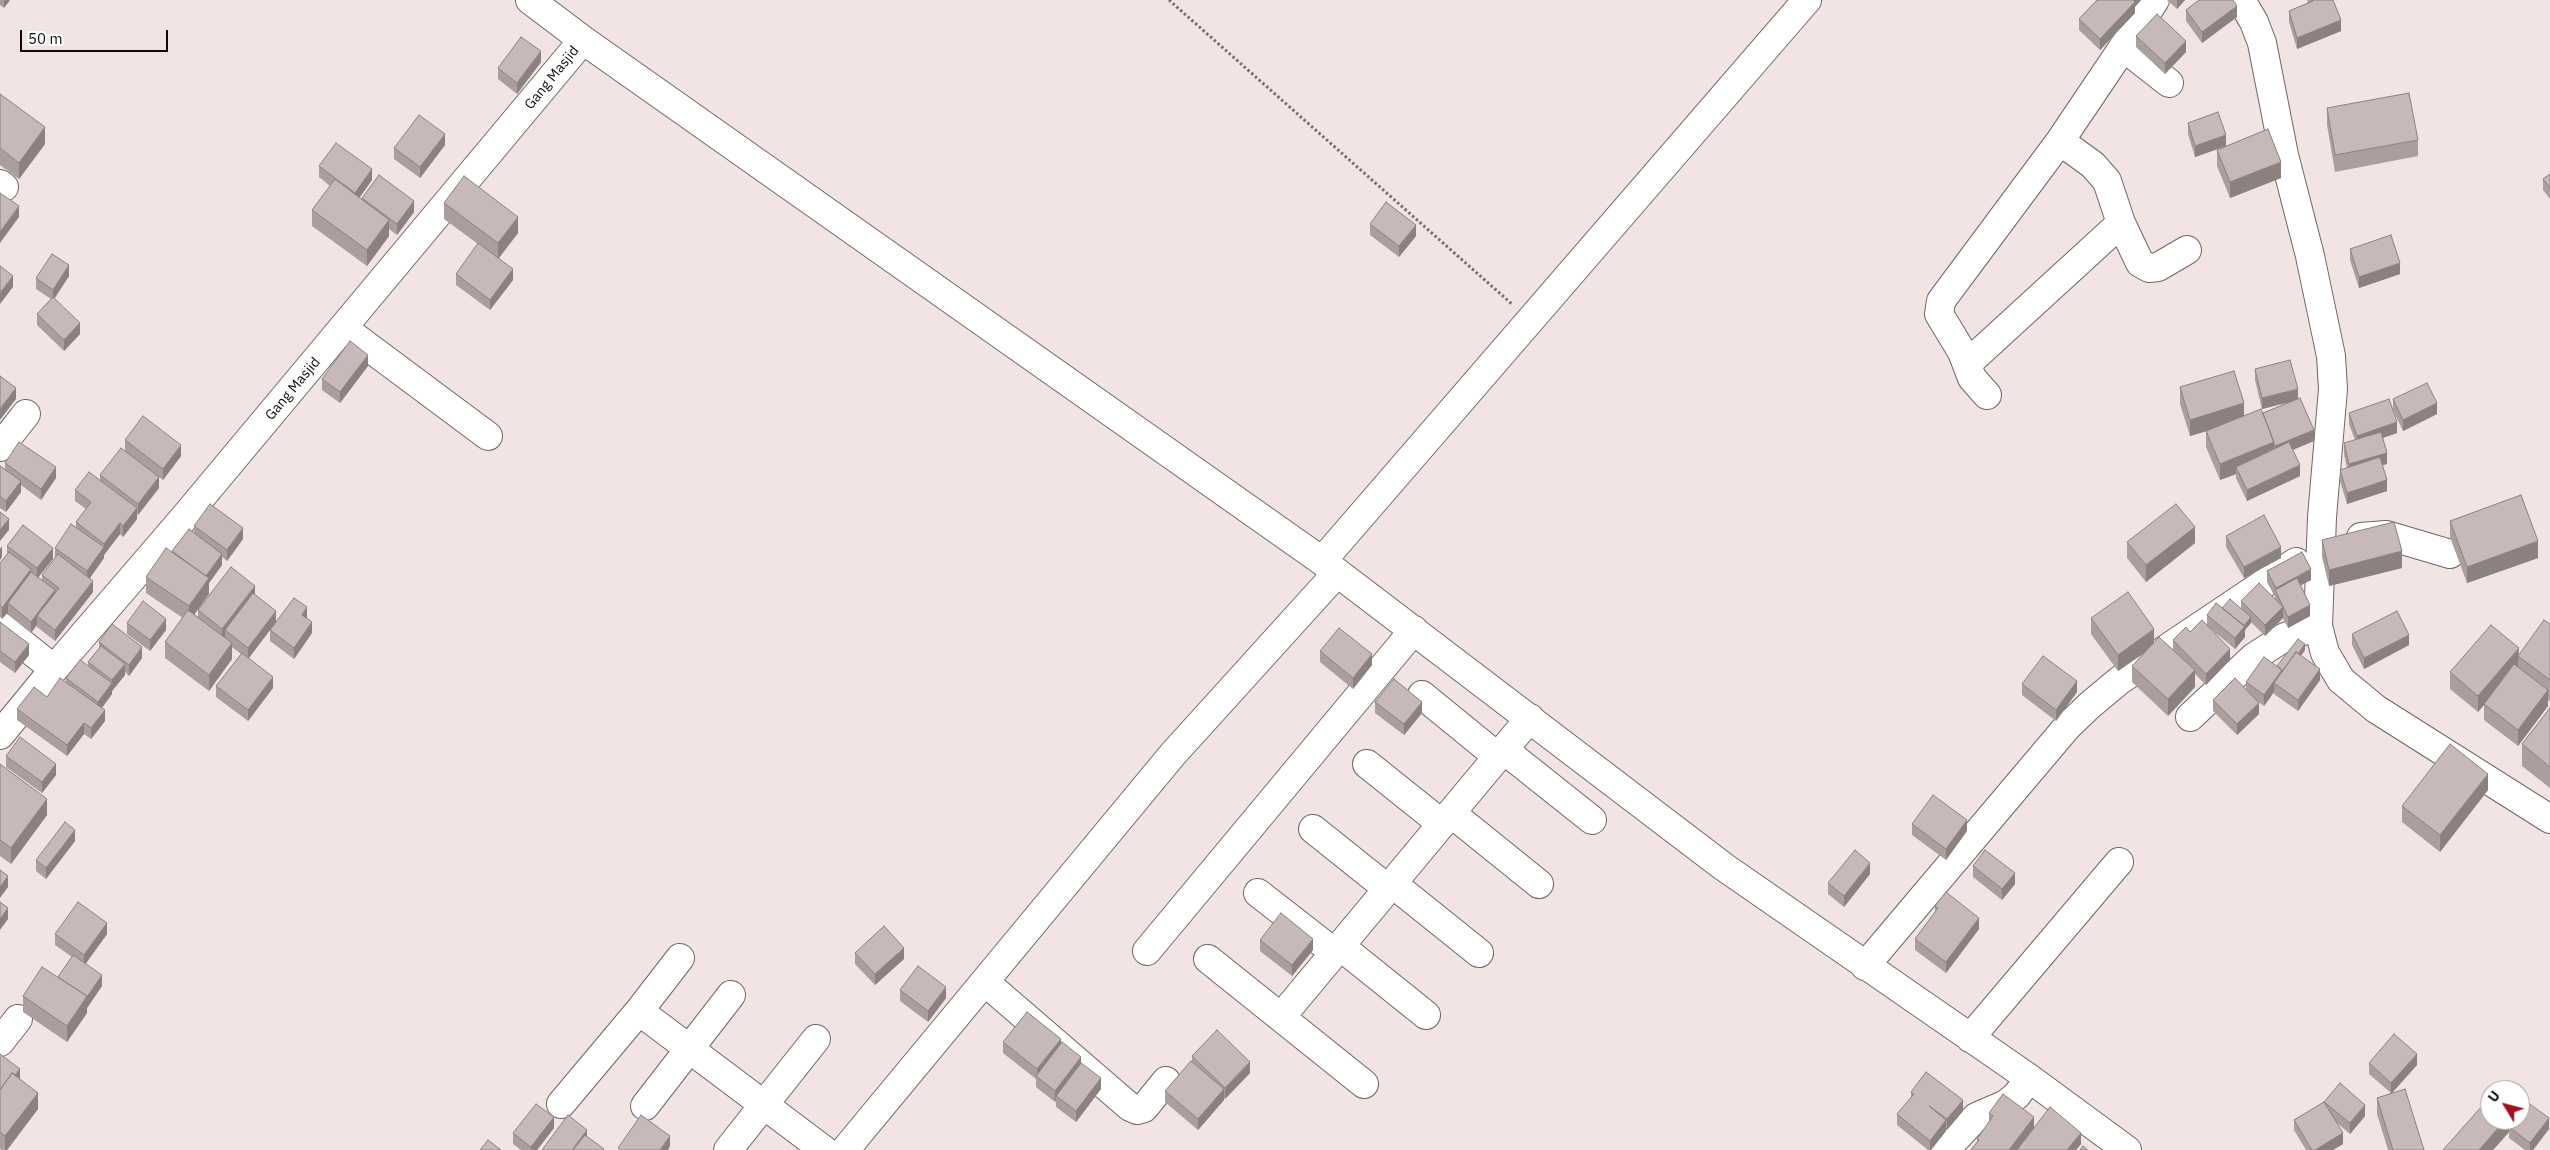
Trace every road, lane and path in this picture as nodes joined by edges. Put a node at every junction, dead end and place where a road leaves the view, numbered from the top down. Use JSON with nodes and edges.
{"nodes":[{"id":1,"x":530,"y":0,"type":"edge"},
{"id":2,"x":1169,"y":0,"type":"edge"},
{"id":3,"x":1807,"y":0,"type":"edge"},
{"id":4,"x":2155,"y":0,"type":"edge"},
{"id":5,"x":2241,"y":0,"type":"edge"},
{"id":6,"x":581,"y":42,"type":"junction"},
{"id":7,"x":2123,"y":47,"type":"junction"},
{"id":8,"x":2169,"y":83,"type":"dead end"},
{"id":9,"x":2060,"y":141,"type":"junction"},
{"id":10,"x":2121,"y":223,"type":"junction"},
{"id":11,"x":2187,"y":250,"type":"dead end"},
{"id":12,"x":1531,"y":321,"type":"junction"},
{"id":13,"x":343,"y":328,"type":"junction"},
{"id":14,"x":1968,"y":364,"type":"junction"},
{"id":15,"x":1987,"y":395,"type":"dead end"},
{"id":16,"x":26,"y":414,"type":"dead end"},
{"id":17,"x":488,"y":436,"type":"dead end"},
{"id":18,"x":0,"y":447,"type":"edge"},
{"id":19,"x":2320,"y":552,"type":"junction"},
{"id":20,"x":2450,"y":554,"type":"dead end"},
{"id":21,"x":2296,"y":562,"type":"edge"},
{"id":22,"x":1330,"y":567,"type":"junction"},
{"id":23,"x":0,"y":626,"type":"edge"},
{"id":24,"x":2318,"y":626,"type":"junction"},
{"id":25,"x":1414,"y":630,"type":"junction"},
{"id":26,"x":54,"y":668,"type":"junction"},
{"id":27,"x":1422,"y":696,"type":"dead end"},
{"id":28,"x":2190,"y":717,"type":"dead end"},
{"id":29,"x":1530,"y":718,"type":"junction"},
{"id":30,"x":0,"y":734,"type":"edge"},
{"id":31,"x":1501,"y":753,"type":"junction"},
{"id":32,"x":1367,"y":764,"type":"dead end"},
{"id":33,"x":1447,"y":818,"type":"junction"},
{"id":34,"x":2550,"y":819,"type":"edge"},
{"id":35,"x":1592,"y":820,"type":"dead end"},
{"id":36,"x":1314,"y":829,"type":"dead end"},
{"id":37,"x":2119,"y":862,"type":"dead end"},
{"id":38,"x":1539,"y":884,"type":"dead end"},
{"id":39,"x":1390,"y":886,"type":"junction"},
{"id":40,"x":1258,"y":893,"type":"dead end"},
{"id":41,"x":1337,"y":950,"type":"junction"},
{"id":42,"x":1147,"y":951,"type":"dead end"},
{"id":43,"x":1480,"y":953,"type":"dead end"},
{"id":44,"x":680,"y":958,"type":"dead end"},
{"id":45,"x":1208,"y":959,"type":"dead end"},
{"id":46,"x":1866,"y":966,"type":"junction"},
{"id":47,"x":985,"y":982,"type":"junction"},
{"id":48,"x":731,"y":995,"type":"dead end"},
{"id":49,"x":639,"y":1011,"type":"junction"},
{"id":50,"x":1426,"y":1015,"type":"dead end"},
{"id":51,"x":1281,"y":1017,"type":"junction"},
{"id":52,"x":18,"y":1019,"type":"dead end"},
{"id":53,"x":1970,"y":1038,"type":"junction"},
{"id":54,"x":816,"y":1039,"type":"dead end"},
{"id":55,"x":0,"y":1042,"type":"edge"},
{"id":56,"x":689,"y":1048,"type":"junction"},
{"id":57,"x":2029,"y":1078,"type":"junction"},
{"id":58,"x":1166,"y":1081,"type":"dead end"},
{"id":59,"x":1364,"y":1084,"type":"dead end"},
{"id":60,"x":561,"y":1104,"type":"dead end"},
{"id":61,"x":764,"y":1104,"type":"junction"},
{"id":62,"x":645,"y":1106,"type":"dead end"},
{"id":63,"x":728,"y":1150,"type":"edge"},
{"id":64,"x":824,"y":1150,"type":"edge"},
{"id":65,"x":844,"y":1150,"type":"edge"},
{"id":66,"x":1945,"y":1150,"type":"edge"},
{"id":67,"x":2127,"y":1150,"type":"edge"}],
"edges":[{"from":1,"to":6,"type":"street"},
{"from":2,"to":12,"type":"path"},
{"from":3,"to":12,"type":"street"},
{"from":4,"to":7,"type":"street"},
{"from":5,"to":19,"type":"street"},
{"from":6,"to":13,"type":"street","name":"Gang Masjid"},
{"from":6,"to":22,"type":"street"},
{"from":7,"to":8,"type":"street"},
{"from":7,"to":9,"type":"street"},
{"from":9,"to":10,"type":"street"},
{"from":9,"to":14,"type":"street"},
{"from":10,"to":11,"type":"street"},
{"from":10,"to":14,"type":"street"},
{"from":12,"to":22,"type":"street"},
{"from":13,"to":17,"type":"street"},
{"from":13,"to":26,"type":"street","name":"Gang Masjid"},
{"from":14,"to":15,"type":"street"},
{"from":16,"to":18,"type":"street"},
{"from":19,"to":20,"type":"street"},
{"from":19,"to":24,"type":"street"},
{"from":21,"to":46,"type":"street"},
{"from":22,"to":25,"type":"street"},
{"from":22,"to":47,"type":"street"},
{"from":23,"to":26,"type":"street"},
{"from":24,"to":28,"type":"street"},
{"from":24,"to":34,"type":"street"},
{"from":25,"to":29,"type":"street"},
{"from":25,"to":42,"type":"street"},
{"from":26,"to":30,"type":"street","name":"Gang Masjid"},
{"from":27,"to":31,"type":"street"},
{"from":29,"to":31,"type":"street"},
{"from":29,"to":46,"type":"street"},
{"from":31,"to":33,"type":"street"},
{"from":31,"to":35,"type":"street"},
{"from":32,"to":33,"type":"street"},
{"from":33,"to":38,"type":"street"},
{"from":33,"to":39,"type":"street"},
{"from":36,"to":39,"type":"street"},
{"from":37,"to":53,"type":"street"},
{"from":39,"to":41,"type":"street"},
{"from":39,"to":43,"type":"street"},
{"from":40,"to":41,"type":"street"},
{"from":41,"to":50,"type":"street"},
{"from":41,"to":51,"type":"street"},
{"from":44,"to":49,"type":"street"},
{"from":45,"to":51,"type":"street"},
{"from":46,"to":53,"type":"street"},
{"from":47,"to":58,"type":"street"},
{"from":47,"to":65,"type":"street"},
{"from":48,"to":56,"type":"street"},
{"from":49,"to":56,"type":"street"},
{"from":49,"to":60,"type":"street"},
{"from":51,"to":59,"type":"street"},
{"from":52,"to":55,"type":"street"},
{"from":53,"to":57,"type":"street"},
{"from":54,"to":61,"type":"street"},
{"from":56,"to":61,"type":"street"},
{"from":56,"to":62,"type":"street"},
{"from":57,"to":66,"type":"street"},
{"from":57,"to":67,"type":"street"},
{"from":61,"to":63,"type":"street"},
{"from":61,"to":64,"type":"street"}]}
